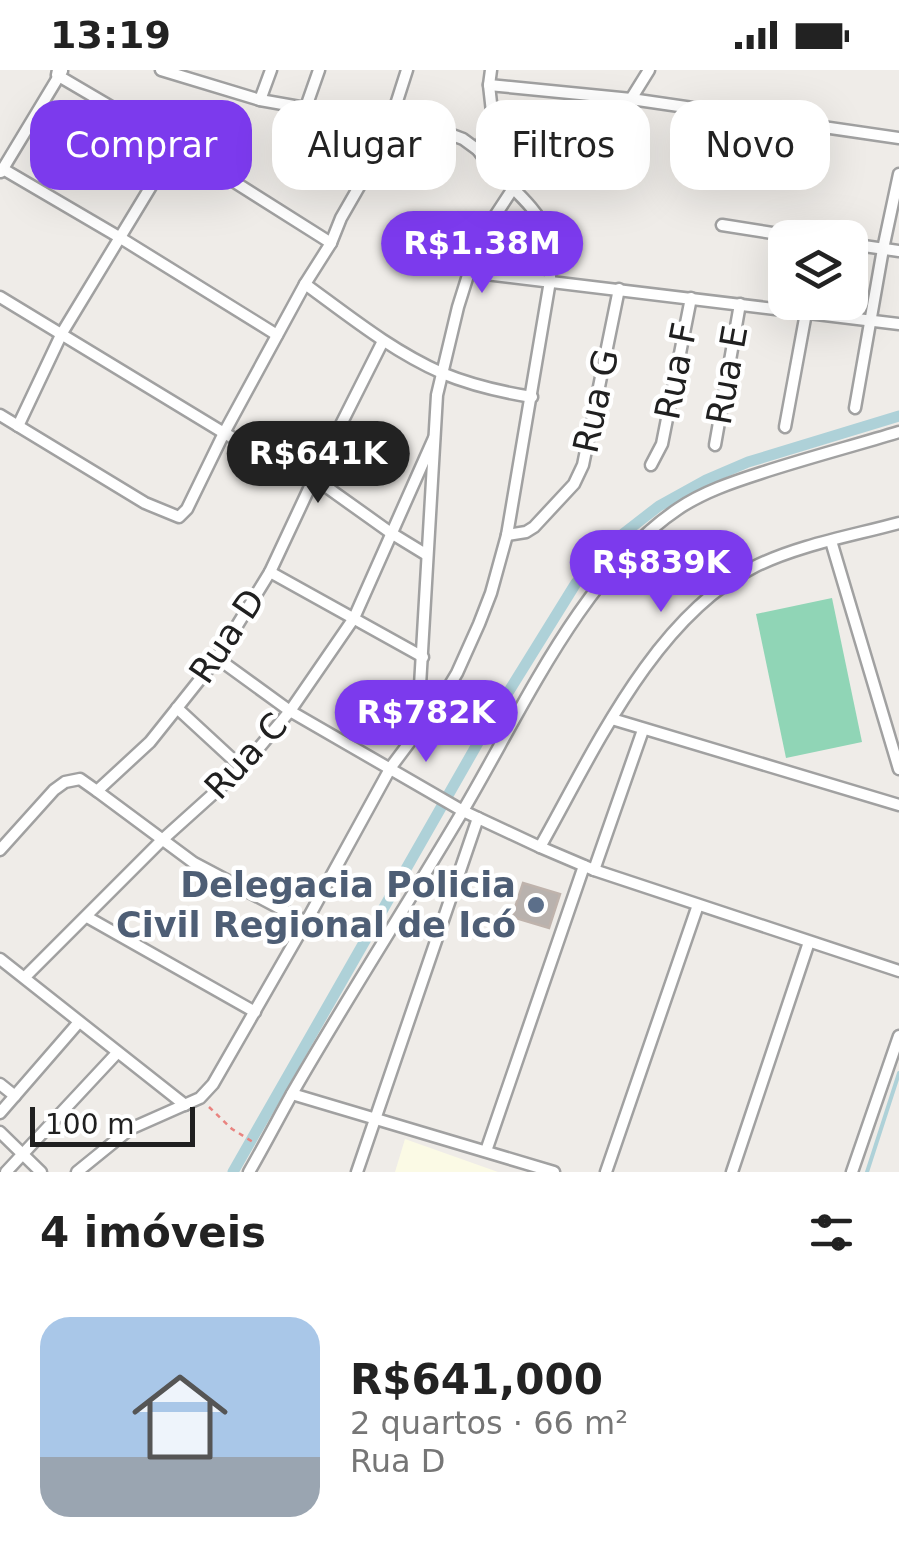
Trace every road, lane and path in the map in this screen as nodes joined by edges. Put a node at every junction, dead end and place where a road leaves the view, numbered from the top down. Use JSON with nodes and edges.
{"nodes":[{"id":1,"x":161,"y":70,"type":"edge"},
{"id":2,"x":272,"y":70,"type":"edge"},
{"id":3,"x":319,"y":70,"type":"edge"},
{"id":4,"x":408,"y":70,"type":"edge"},
{"id":5,"x":491,"y":70,"type":"edge"},
{"id":6,"x":649,"y":70,"type":"edge"},
{"id":7,"x":59,"y":72,"type":"edge"},
{"id":8,"x":187,"y":74,"type":"edge"},
{"id":9,"x":489,"y":85,"type":"junction"},
{"id":10,"x":631,"y":99,"type":"junction"},
{"id":11,"x":104,"y":100,"type":"edge"},
{"id":12,"x":260,"y":100,"type":"junction"},
{"id":13,"x":308,"y":100,"type":"edge"},
{"id":14,"x":398,"y":100,"type":"edge"},
{"id":15,"x":491,"y":100,"type":"edge"},
{"id":16,"x":272,"y":102,"type":"edge"},
{"id":17,"x":899,"y":138,"type":"edge"},
{"id":18,"x":2,"y":172,"type":"edge"},
{"id":19,"x":899,"y":174,"type":"edge"},
{"id":20,"x":148,"y":190,"type":"edge"},
{"id":21,"x":247,"y":190,"type":"edge"},
{"id":22,"x":357,"y":190,"type":"edge"},
{"id":23,"x":512,"y":190,"type":"joint"},
{"id":24,"x":897,"y":190,"type":"edge"},
{"id":25,"x":722,"y":226,"type":"dead end"},
{"id":26,"x":768,"y":233,"type":"edge"},
{"id":27,"x":119,"y":237,"type":"junction"},
{"id":28,"x":331,"y":243,"type":"junction"},
{"id":29,"x":868,"y":247,"type":"edge"},
{"id":30,"x":882,"y":249,"type":"junction"},
{"id":31,"x":899,"y":252,"type":"edge"},
{"id":32,"x":469,"y":272,"type":"junction"},
{"id":33,"x":550,"y":281,"type":"junction"},
{"id":34,"x":304,"y":284,"type":"junction"},
{"id":35,"x":619,"y":290,"type":"junction"},
{"id":36,"x":0,"y":297,"type":"edge"},
{"id":37,"x":691,"y":298,"type":"junction"},
{"id":38,"x":740,"y":304,"type":"junction"},
{"id":39,"x":768,"y":308,"type":"edge"},
{"id":40,"x":805,"y":320,"type":"edge"},
{"id":41,"x":863,"y":320,"type":"edge"},
{"id":42,"x":871,"y":321,"type":"junction"},
{"id":43,"x":899,"y":324,"type":"edge"},
{"id":44,"x":62,"y":333,"type":"junction"},
{"id":45,"x":277,"y":335,"type":"junction"},
{"id":46,"x":384,"y":341,"type":"junction"},
{"id":47,"x":442,"y":372,"type":"junction"},
{"id":48,"x":532,"y":397,"type":"junction"},
{"id":49,"x":855,"y":408,"type":"dead end"},
{"id":50,"x":0,"y":415,"type":"edge"},
{"id":51,"x":18,"y":426,"type":"junction"},
{"id":52,"x":784,"y":427,"type":"dead end"},
{"id":53,"x":899,"y":432,"type":"edge"},
{"id":54,"x":224,"y":433,"type":"junction"},
{"id":55,"x":434,"y":438,"type":"junction"},
{"id":56,"x":715,"y":445,"type":"dead end"},
{"id":57,"x":650,"y":465,"type":"dead end"},
{"id":58,"x":314,"y":478,"type":"junction"},
{"id":59,"x":899,"y":523,"type":"edge"},
{"id":60,"x":392,"y":534,"type":"junction"},
{"id":61,"x":506,"y":535,"type":"junction"},
{"id":62,"x":831,"y":541,"type":"junction"},
{"id":63,"x":426,"y":554,"type":"junction"},
{"id":64,"x":270,"y":572,"type":"junction"},
{"id":65,"x":354,"y":618,"type":"junction"},
{"id":66,"x":422,"y":657,"type":"junction"},
{"id":67,"x":217,"y":658,"type":"junction"},
{"id":68,"x":177,"y":708,"type":"junction"},
{"id":69,"x":290,"y":711,"type":"junction"},
{"id":70,"x":899,"y":717,"type":"edge"},
{"id":71,"x":612,"y":719,"type":"junction"},
{"id":72,"x":885,"y":721,"type":"junction"},
{"id":73,"x":642,"y":730,"type":"junction"},
{"id":74,"x":412,"y":738,"type":"junction"},
{"id":75,"x":390,"y":767,"type":"junction"},
{"id":76,"x":242,"y":768,"type":"junction"},
{"id":77,"x":899,"y":769,"type":"edge"},
{"id":78,"x":97,"y":790,"type":"junction"},
{"id":79,"x":899,"y":805,"type":"edge"},
{"id":80,"x":459,"y":808,"type":"junction"},
{"id":81,"x":478,"y":818,"type":"junction"},
{"id":82,"x":162,"y":840,"type":"junction"},
{"id":83,"x":540,"y":847,"type":"junction"},
{"id":84,"x":0,"y":850,"type":"edge"},
{"id":85,"x":589,"y":868,"type":"junction"},
{"id":86,"x":698,"y":905,"type":"junction"},
{"id":87,"x":87,"y":916,"type":"junction"},
{"id":88,"x":306,"y":922,"type":"junction"},
{"id":89,"x":809,"y":942,"type":"junction"},
{"id":90,"x":0,"y":958,"type":"edge"},
{"id":91,"x":899,"y":971,"type":"edge"},
{"id":92,"x":26,"y":977,"type":"junction"},
{"id":93,"x":255,"y":1012,"type":"junction"},
{"id":94,"x":79,"y":1022,"type":"junction"},
{"id":95,"x":899,"y":1036,"type":"edge"},
{"id":96,"x":116,"y":1052,"type":"junction"},
{"id":97,"x":0,"y":1084,"type":"edge"},
{"id":98,"x":292,"y":1094,"type":"junction"},
{"id":99,"x":16,"y":1096,"type":"junction"},
{"id":100,"x":200,"y":1098,"type":"junction"},
{"id":101,"x":185,"y":1105,"type":"junction"},
{"id":102,"x":0,"y":1113,"type":"edge"},
{"id":103,"x":376,"y":1118,"type":"junction"},
{"id":104,"x":0,"y":1132,"type":"edge"},
{"id":105,"x":256,"y":1144,"type":"dead end"},
{"id":106,"x":486,"y":1151,"type":"junction"},
{"id":107,"x":22,"y":1154,"type":"junction"},
{"id":108,"x":6,"y":1172,"type":"edge"},
{"id":109,"x":40,"y":1172,"type":"edge"},
{"id":110,"x":77,"y":1172,"type":"edge"},
{"id":111,"x":249,"y":1172,"type":"edge"},
{"id":112,"x":357,"y":1172,"type":"edge"},
{"id":113,"x":554,"y":1172,"type":"edge"},
{"id":114,"x":606,"y":1172,"type":"edge"},
{"id":115,"x":732,"y":1172,"type":"edge"},
{"id":116,"x":852,"y":1172,"type":"edge"}],
"edges":[{"from":1,"to":8,"type":"street"},
{"from":2,"to":12,"type":"street"},
{"from":3,"to":13,"type":"street"},
{"from":4,"to":14,"type":"street"},
{"from":5,"to":9,"type":"street"},
{"from":6,"to":10,"type":"street"},
{"from":7,"to":11,"type":"street"},
{"from":7,"to":18,"type":"street"},
{"from":8,"to":12,"type":"street"},
{"from":9,"to":10,"type":"street"},
{"from":9,"to":15,"type":"street"},
{"from":10,"to":17,"type":"street"},
{"from":12,"to":16,"type":"street"},
{"from":18,"to":27,"type":"street"},
{"from":19,"to":24,"type":"street"},
{"from":20,"to":27,"type":"street"},
{"from":21,"to":28,"type":"street"},
{"from":22,"to":28,"type":"street"},
{"from":23,"to":32,"type":"street"},
{"from":23,"to":33,"type":"street"},
{"from":24,"to":30,"type":"street"},
{"from":25,"to":26,"type":"street"},
{"from":27,"to":44,"type":"street"},
{"from":27,"to":45,"type":"street"},
{"from":28,"to":34,"type":"street"},
{"from":29,"to":30,"type":"street"},
{"from":30,"to":31,"type":"street"},
{"from":30,"to":42,"type":"street"},
{"from":32,"to":33,"type":"street"},
{"from":32,"to":47,"type":"street"},
{"from":33,"to":35,"type":"street"},
{"from":33,"to":48,"type":"street"},
{"from":34,"to":45,"type":"street"},
{"from":34,"to":46,"type":"street"},
{"from":35,"to":37,"type":"street"},
{"from":35,"to":61,"type":"street","name":"Rua G"},
{"from":36,"to":44,"type":"street"},
{"from":37,"to":38,"type":"street"},
{"from":37,"to":57,"type":"street","name":"Rua F"},
{"from":38,"to":39,"type":"street"},
{"from":38,"to":56,"type":"street","name":"Rua E"},
{"from":40,"to":52,"type":"street"},
{"from":41,"to":42,"type":"street"},
{"from":42,"to":43,"type":"street"},
{"from":42,"to":49,"type":"street"},
{"from":44,"to":51,"type":"street"},
{"from":44,"to":54,"type":"street"},
{"from":45,"to":54,"type":"street"},
{"from":46,"to":47,"type":"street"},
{"from":46,"to":58,"type":"street","name":"Rua D"},
{"from":47,"to":48,"type":"street"},
{"from":47,"to":55,"type":"street"},
{"from":48,"to":61,"type":"street"},
{"from":50,"to":51,"type":"street"},
{"from":51,"to":54,"type":"street"},
{"from":53,"to":80,"type":"street"},
{"from":54,"to":58,"type":"street"},
{"from":55,"to":60,"type":"street","name":"Rua C"},
{"from":55,"to":63,"type":"street"},
{"from":58,"to":60,"type":"street"},
{"from":58,"to":64,"type":"street","name":"Rua D"},
{"from":59,"to":62,"type":"street"},
{"from":60,"to":63,"type":"street"},
{"from":60,"to":65,"type":"street","name":"Rua C"},
{"from":61,"to":74,"type":"street"},
{"from":62,"to":71,"type":"street"},
{"from":62,"to":72,"type":"street"},
{"from":63,"to":66,"type":"street"},
{"from":64,"to":65,"type":"street"},
{"from":64,"to":67,"type":"street","name":"Rua D"},
{"from":65,"to":66,"type":"street"},
{"from":65,"to":69,"type":"street","name":"Rua C"},
{"from":66,"to":74,"type":"street"},
{"from":67,"to":68,"type":"street","name":"Rua D"},
{"from":67,"to":69,"type":"street"},
{"from":68,"to":76,"type":"street"},
{"from":68,"to":78,"type":"street","name":"Rua D"},
{"from":69,"to":75,"type":"street"},
{"from":69,"to":76,"type":"street","name":"Rua C"},
{"from":70,"to":72,"type":"street"},
{"from":71,"to":73,"type":"street"},
{"from":71,"to":83,"type":"street"},
{"from":72,"to":77,"type":"street"},
{"from":73,"to":79,"type":"street"},
{"from":73,"to":85,"type":"street"},
{"from":74,"to":75,"type":"street"},
{"from":75,"to":80,"type":"street"},
{"from":75,"to":88,"type":"street"},
{"from":76,"to":82,"type":"street","name":"Rua C"},
{"from":78,"to":82,"type":"street"},
{"from":78,"to":84,"type":"street"},
{"from":80,"to":81,"type":"street"},
{"from":80,"to":98,"type":"street"},
{"from":81,"to":83,"type":"street"},
{"from":81,"to":103,"type":"street"},
{"from":82,"to":87,"type":"street","name":"Rua C"},
{"from":82,"to":88,"type":"street"},
{"from":83,"to":85,"type":"street"},
{"from":85,"to":86,"type":"street"},
{"from":85,"to":106,"type":"street"},
{"from":86,"to":89,"type":"street"},
{"from":86,"to":114,"type":"street"},
{"from":87,"to":92,"type":"street","name":"Rua C"},
{"from":87,"to":93,"type":"street"},
{"from":88,"to":93,"type":"street"},
{"from":89,"to":91,"type":"street"},
{"from":89,"to":115,"type":"street"},
{"from":90,"to":92,"type":"street"},
{"from":92,"to":94,"type":"street"},
{"from":93,"to":100,"type":"street"},
{"from":94,"to":96,"type":"street"},
{"from":94,"to":99,"type":"street"},
{"from":95,"to":116,"type":"street"},
{"from":96,"to":101,"type":"street"},
{"from":96,"to":107,"type":"street"},
{"from":97,"to":99,"type":"street"},
{"from":98,"to":103,"type":"street"},
{"from":98,"to":111,"type":"street"},
{"from":99,"to":102,"type":"street"},
{"from":100,"to":101,"type":"street"},
{"from":100,"to":105,"type":"path"},
{"from":101,"to":110,"type":"street"},
{"from":103,"to":106,"type":"street"},
{"from":103,"to":112,"type":"street"},
{"from":104,"to":107,"type":"street"},
{"from":106,"to":113,"type":"street"},
{"from":107,"to":108,"type":"street"},
{"from":107,"to":109,"type":"street"}]}
